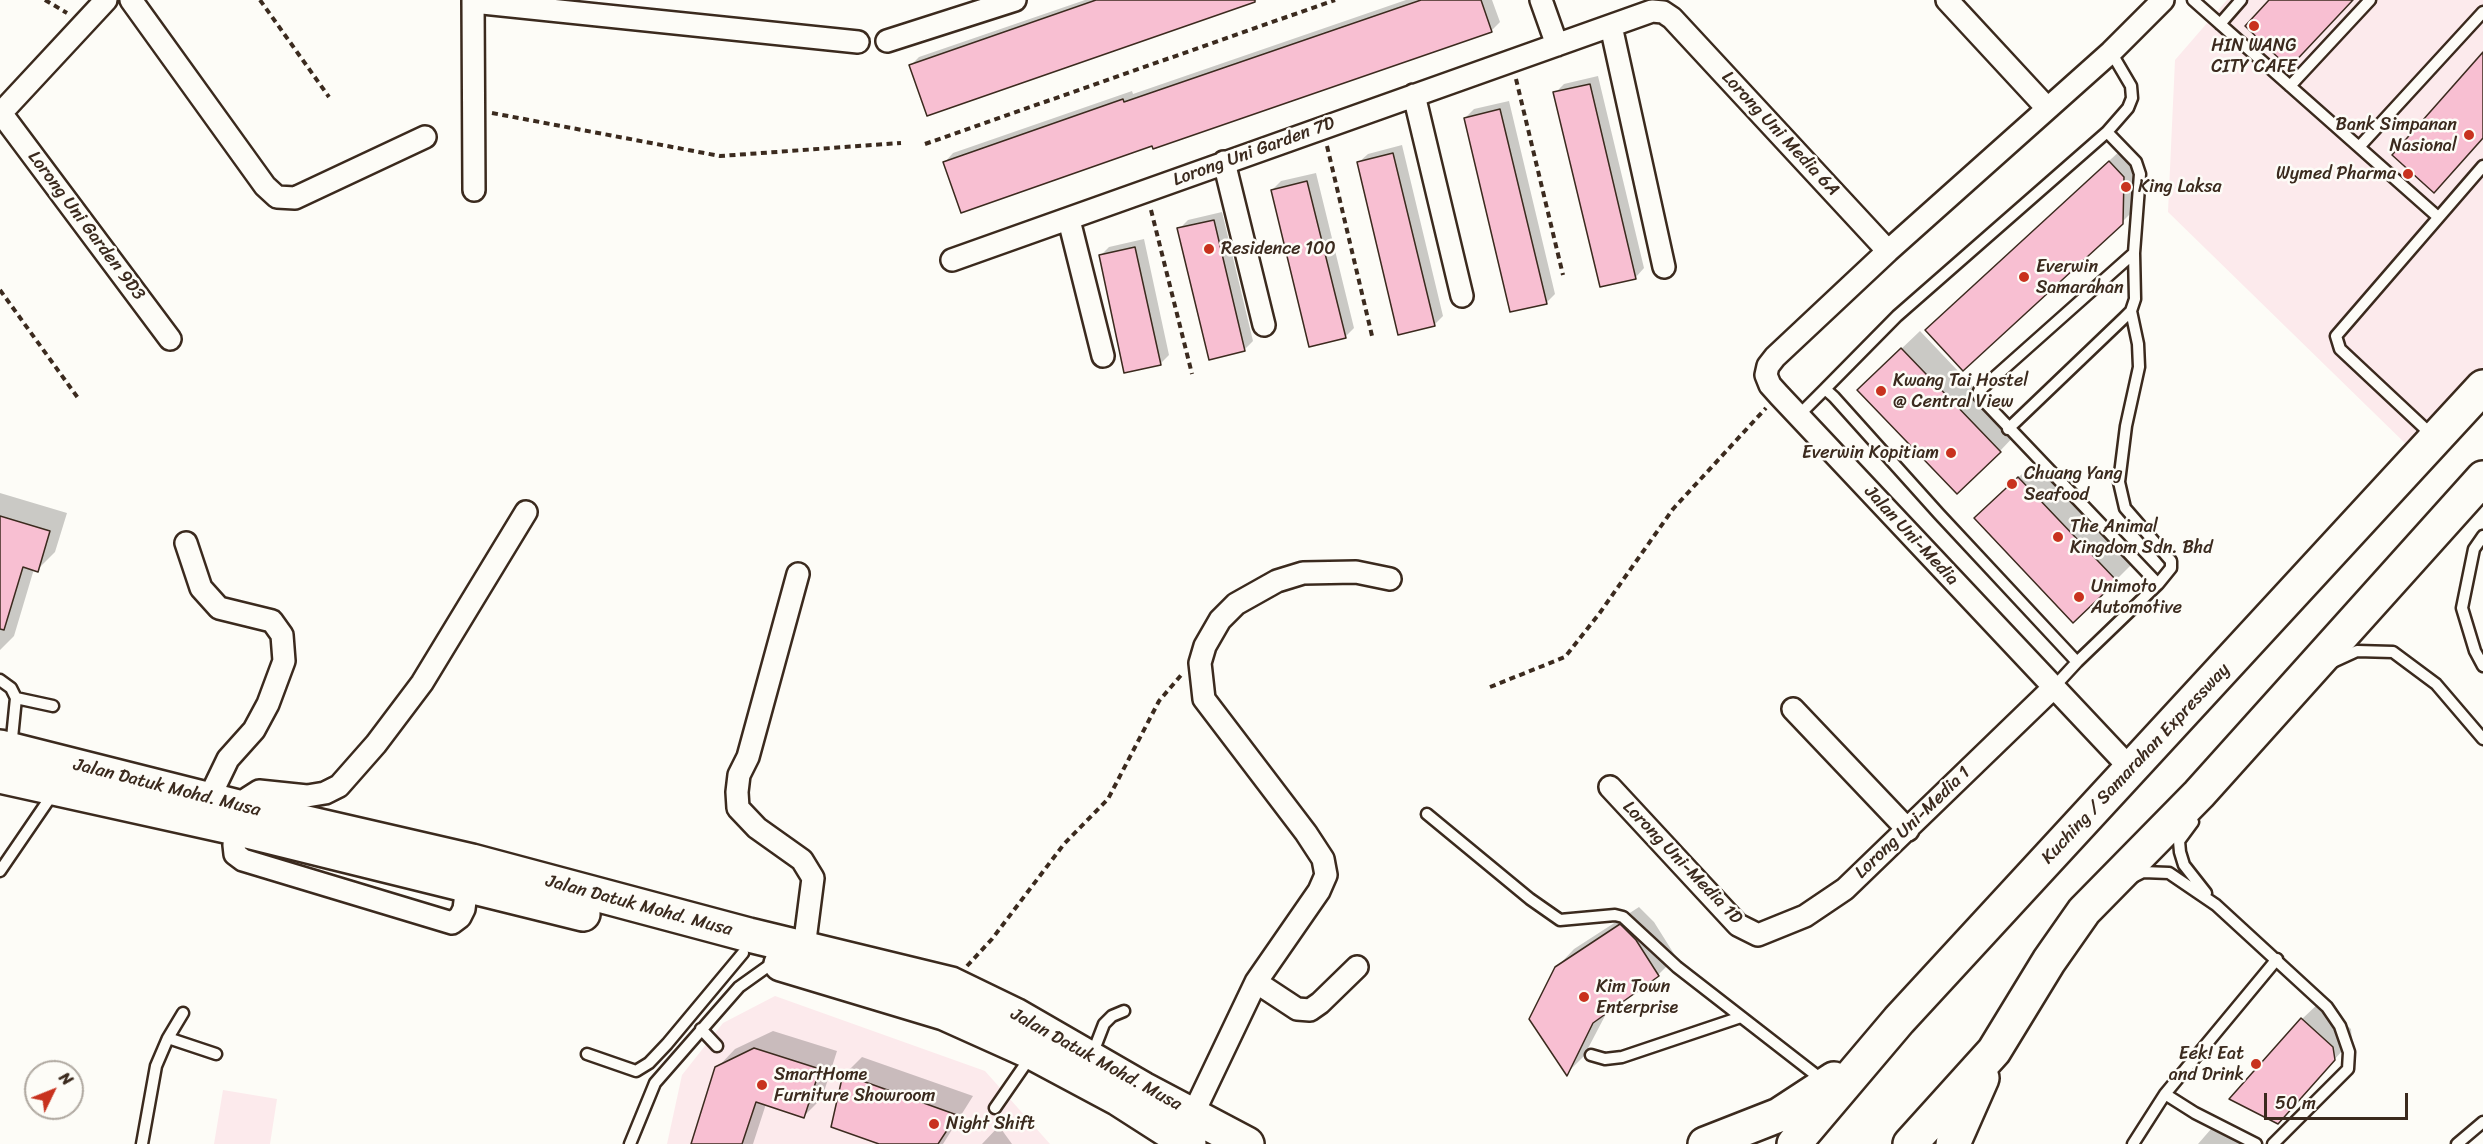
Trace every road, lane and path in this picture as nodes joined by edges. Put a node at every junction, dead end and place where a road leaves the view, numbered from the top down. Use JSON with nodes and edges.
{"nodes":[{"id":1,"x":45,"y":0,"type":"edge"},
{"id":2,"x":106,"y":0,"type":"edge"},
{"id":3,"x":131,"y":0,"type":"edge"},
{"id":4,"x":260,"y":0,"type":"edge"},
{"id":5,"x":1015,"y":0,"type":"edge"},
{"id":6,"x":1335,"y":0,"type":"edge"},
{"id":7,"x":1541,"y":0,"type":"edge"},
{"id":8,"x":1947,"y":0,"type":"edge"},
{"id":9,"x":2163,"y":0,"type":"edge"},
{"id":10,"x":2193,"y":0,"type":"edge"},
{"id":11,"x":2241,"y":0,"type":"edge"},
{"id":12,"x":2370,"y":0,"type":"edge"},
{"id":13,"x":473,"y":1,"type":"edge"},
{"id":14,"x":976,"y":6,"type":"edge"},
{"id":15,"x":2483,"y":12,"type":"edge"},
{"id":16,"x":1672,"y":18,"type":"joint"},
{"id":17,"x":84,"y":23,"type":"junction"},
{"id":18,"x":2220,"y":24,"type":"junction"},
{"id":19,"x":1611,"y":26,"type":"junction"},
{"id":20,"x":887,"y":41,"type":"dead end"},
{"id":21,"x":858,"y":42,"type":"dead end"},
{"id":22,"x":1557,"y":45,"type":"junction"},
{"id":23,"x":2111,"y":52,"type":"junction"},
{"id":24,"x":1512,"y":61,"type":"junction"},
{"id":25,"x":2290,"y":86,"type":"junction"},
{"id":26,"x":1414,"y":94,"type":"junction"},
{"id":27,"x":329,"y":97,"type":"dead end"},
{"id":28,"x":4,"y":104,"type":"edge"},
{"id":29,"x":2047,"y":108,"type":"junction"},
{"id":30,"x":474,"y":109,"type":"junction"},
{"id":31,"x":1322,"y":127,"type":"junction"},
{"id":32,"x":2107,"y":132,"type":"junction"},
{"id":33,"x":425,"y":137,"type":"dead end"},
{"id":34,"x":901,"y":143,"type":"dead end"},
{"id":35,"x":925,"y":144,"type":"dead end"},
{"id":36,"x":2359,"y":147,"type":"junction"},
{"id":37,"x":1224,"y":162,"type":"junction"},
{"id":38,"x":2483,"y":166,"type":"edge"},
{"id":39,"x":474,"y":190,"type":"dead end"},
{"id":40,"x":1146,"y":192,"type":"junction"},
{"id":41,"x":2438,"y":217,"type":"junction"},
{"id":42,"x":1070,"y":220,"type":"junction"},
{"id":43,"x":1888,"y":251,"type":"junction"},
{"id":44,"x":2134,"y":253,"type":"junction"},
{"id":45,"x":952,"y":260,"type":"dead end"},
{"id":46,"x":1664,"y":267,"type":"dead end"},
{"id":47,"x":1563,"y":275,"type":"dead end"},
{"id":48,"x":0,"y":290,"type":"edge"},
{"id":49,"x":1462,"y":296,"type":"dead end"},
{"id":50,"x":2131,"y":311,"type":"junction"},
{"id":51,"x":1264,"y":325,"type":"dead end"},
{"id":52,"x":170,"y":339,"type":"dead end"},
{"id":53,"x":1373,"y":340,"type":"dead end"},
{"id":54,"x":1103,"y":356,"type":"dead end"},
{"id":55,"x":1192,"y":374,"type":"dead end"},
{"id":56,"x":2483,"y":387,"type":"edge"},
{"id":57,"x":1826,"y":388,"type":"junction"},
{"id":58,"x":1779,"y":395,"type":"junction"},
{"id":59,"x":78,"y":398,"type":"dead end"},
{"id":60,"x":1798,"y":416,"type":"junction"},
{"id":61,"x":2008,"y":429,"type":"junction"},
{"id":62,"x":2437,"y":439,"type":"junction"},
{"id":63,"x":2483,"y":478,"type":"edge"},
{"id":64,"x":526,"y":512,"type":"dead end"},
{"id":65,"x":2483,"y":536,"type":"edge"},
{"id":66,"x":186,"y":543,"type":"dead end"},
{"id":67,"x":798,"y":574,"type":"dead end"},
{"id":68,"x":1390,"y":579,"type":"dead end"},
{"id":69,"x":2158,"y":584,"type":"junction"},
{"id":70,"x":1205,"y":646,"type":"junction"},
{"id":71,"x":2078,"y":662,"type":"junction"},
{"id":72,"x":2483,"y":666,"type":"edge"},
{"id":73,"x":2307,"y":673,"type":"junction"},
{"id":74,"x":0,"y":680,"type":"edge"},
{"id":75,"x":1491,"y":687,"type":"dead end"},
{"id":76,"x":2053,"y":688,"type":"junction"},
{"id":77,"x":16,"y":698,"type":"junction"},
{"id":78,"x":53,"y":706,"type":"dead end"},
{"id":79,"x":1793,"y":709,"type":"dead end"},
{"id":80,"x":2483,"y":739,"type":"edge"},
{"id":81,"x":4,"y":758,"type":"edge"},
{"id":82,"x":2131,"y":769,"type":"junction"},
{"id":83,"x":1610,"y":787,"type":"dead end"},
{"id":84,"x":56,"y":790,"type":"junction"},
{"id":85,"x":2199,"y":794,"type":"junction"},
{"id":86,"x":212,"y":799,"type":"junction"},
{"id":87,"x":1427,"y":814,"type":"dead end"},
{"id":88,"x":242,"y":819,"type":"junction"},
{"id":89,"x":1908,"y":830,"type":"junction"},
{"id":90,"x":0,"y":871,"type":"edge"},
{"id":91,"x":2216,"y":905,"type":"junction"},
{"id":92,"x":2084,"y":911,"type":"junction"},
{"id":93,"x":1758,"y":935,"type":"joint"},
{"id":94,"x":804,"y":948,"type":"junction"},
{"id":95,"x":743,"y":953,"type":"junction"},
{"id":96,"x":2277,"y":959,"type":"junction"},
{"id":97,"x":774,"y":962,"type":"junction"},
{"id":98,"x":1358,"y":967,"type":"dead end"},
{"id":99,"x":1256,"y":982,"type":"junction"},
{"id":100,"x":951,"y":984,"type":"junction"},
{"id":101,"x":1124,"y":1011,"type":"dead end"},
{"id":102,"x":183,"y":1013,"type":"dead end"},
{"id":103,"x":1741,"y":1017,"type":"junction"},
{"id":104,"x":701,"y":1029,"type":"junction"},
{"id":105,"x":168,"y":1038,"type":"junction"},
{"id":106,"x":717,"y":1046,"type":"dead end"},
{"id":107,"x":1874,"y":1047,"type":"junction"},
{"id":108,"x":1994,"y":1052,"type":"junction"},
{"id":109,"x":1033,"y":1053,"type":"junction"},
{"id":110,"x":216,"y":1054,"type":"dead end"},
{"id":111,"x":587,"y":1054,"type":"dead end"},
{"id":112,"x":1591,"y":1055,"type":"dead end"},
{"id":113,"x":1090,"y":1059,"type":"junction"},
{"id":114,"x":1828,"y":1084,"type":"junction"},
{"id":115,"x":2165,"y":1094,"type":"junction"},
{"id":116,"x":1131,"y":1106,"type":"junction"},
{"id":117,"x":995,"y":1107,"type":"dead end"},
{"id":118,"x":2483,"y":1122,"type":"edge"},
{"id":119,"x":1191,"y":1129,"type":"edge"},
{"id":120,"x":142,"y":1144,"type":"edge"},
{"id":121,"x":630,"y":1144,"type":"edge"},
{"id":122,"x":1165,"y":1144,"type":"edge"},
{"id":123,"x":1247,"y":1144,"type":"edge"},
{"id":124,"x":1705,"y":1144,"type":"edge"},
{"id":125,"x":1794,"y":1144,"type":"edge"},
{"id":126,"x":1910,"y":1144,"type":"edge"},
{"id":127,"x":1953,"y":1144,"type":"edge"},
{"id":128,"x":2133,"y":1144,"type":"edge"},
{"id":129,"x":2256,"y":1144,"type":"edge"},
{"id":130,"x":2273,"y":1144,"type":"edge"},
{"id":131,"x":2457,"y":1144,"type":"edge"}],
"edges":[{"from":1,"to":17,"type":"path"},
{"from":2,"to":17,"type":"street"},
{"from":3,"to":33,"type":"street"},
{"from":4,"to":27,"type":"path"},
{"from":5,"to":14,"type":"street"},
{"from":6,"to":35,"type":"path"},
{"from":7,"to":22,"type":"street"},
{"from":8,"to":29,"type":"street"},
{"from":9,"to":23,"type":"street","name":"Jalan Uni-Media"},
{"from":10,"to":18,"type":"lane"},
{"from":11,"to":18,"type":"lane"},
{"from":12,"to":25,"type":"lane"},
{"from":13,"to":21,"type":"street"},
{"from":13,"to":30,"type":"street"},
{"from":14,"to":20,"type":"street"},
{"from":15,"to":36,"type":"lane"},
{"from":16,"to":19,"type":"street","name":"Lorong Uni Garden 7D"},
{"from":16,"to":43,"type":"street","name":"Lorong Uni Media 6A"},
{"from":17,"to":28,"type":"street"},
{"from":18,"to":25,"type":"lane"},
{"from":19,"to":22,"type":"street","name":"Lorong Uni Garden 7D"},
{"from":19,"to":46,"type":"street"},
{"from":22,"to":24,"type":"street","name":"Lorong Uni Garden 7D"},
{"from":23,"to":29,"type":"street","name":"Jalan Uni-Media"},
{"from":23,"to":32,"type":"lane"},
{"from":24,"to":26,"type":"street","name":"Lorong Uni Garden 7D"},
{"from":24,"to":47,"type":"path"},
{"from":25,"to":36,"type":"lane"},
{"from":26,"to":31,"type":"street","name":"Lorong Uni Garden 7D"},
{"from":26,"to":49,"type":"street"},
{"from":28,"to":52,"type":"street","name":"Lorong Uni Garden 9D3"},
{"from":29,"to":43,"type":"street","name":"Jalan Uni-Media"},
{"from":30,"to":34,"type":"path"},
{"from":30,"to":39,"type":"street"},
{"from":31,"to":37,"type":"street","name":"Lorong Uni Garden 7D"},
{"from":31,"to":53,"type":"path"},
{"from":32,"to":44,"type":"lane"},
{"from":32,"to":57,"type":"lane"},
{"from":36,"to":41,"type":"lane"},
{"from":37,"to":40,"type":"street","name":"Lorong Uni Garden 7D"},
{"from":37,"to":51,"type":"street"},
{"from":38,"to":41,"type":"lane"},
{"from":40,"to":42,"type":"street","name":"Lorong Uni Garden 7D"},
{"from":40,"to":55,"type":"path"},
{"from":41,"to":62,"type":"lane"},
{"from":42,"to":45,"type":"street","name":"Lorong Uni Garden 7D"},
{"from":42,"to":54,"type":"street"},
{"from":43,"to":58,"type":"street","name":"Jalan Uni-Media"},
{"from":44,"to":50,"type":"lane"},
{"from":44,"to":61,"type":"lane"},
{"from":48,"to":59,"type":"path"},
{"from":50,"to":61,"type":"lane"},
{"from":50,"to":69,"type":"lane"},
{"from":56,"to":62,"type":"highway","name":"Kuching / Samarahan Expressway"},
{"from":57,"to":60,"type":"lane"},
{"from":57,"to":71,"type":"lane"},
{"from":58,"to":60,"type":"street","name":"Jalan Uni-Media"},
{"from":58,"to":75,"type":"path"},
{"from":60,"to":76,"type":"street","name":"Jalan Uni-Media"},
{"from":61,"to":69,"type":"lane"},
{"from":62,"to":82,"type":"highway","name":"Kuching / Samarahan Expressway"},
{"from":63,"to":73,"type":"highway"},
{"from":64,"to":88,"type":"street"},
{"from":65,"to":72,"type":"lane"},
{"from":66,"to":86,"type":"street"},
{"from":67,"to":94,"type":"street"},
{"from":68,"to":70,"type":"street"},
{"from":69,"to":71,"type":"lane"},
{"from":70,"to":99,"type":"street"},
{"from":70,"to":100,"type":"path"},
{"from":71,"to":76,"type":"lane"},
{"from":73,"to":80,"type":"lane"},
{"from":73,"to":85,"type":"highway"},
{"from":74,"to":77,"type":"lane"},
{"from":76,"to":82,"type":"street","name":"Jalan Uni-Media"},
{"from":76,"to":89,"type":"street","name":"Lorong Uni-Media 1"},
{"from":77,"to":78,"type":"lane"},
{"from":77,"to":81,"type":"lane"},
{"from":79,"to":89,"type":"street"},
{"from":81,"to":84,"type":"highway","name":"Jalan Datuk Mohd. Musa"},
{"from":81,"to":86,"type":"highway","name":"Jalan Datuk Mohd. Musa"},
{"from":82,"to":107,"type":"highway","name":"Kuching / Samarahan Expressway"},
{"from":83,"to":93,"type":"street","name":"Lorong Uni-Media 1D"},
{"from":84,"to":88,"type":"highway","name":"Jalan Datuk Mohd. Musa"},
{"from":84,"to":90,"type":"lane"},
{"from":85,"to":91,"type":"lane"},
{"from":85,"to":92,"type":"highway"},
{"from":86,"to":88,"type":"highway","name":"Jalan Datuk Mohd. Musa"},
{"from":87,"to":103,"type":"lane"},
{"from":88,"to":94,"type":"highway","name":"Jalan Datuk Mohd. Musa"},
{"from":88,"to":95,"type":"highway","name":"Jalan Datuk Mohd. Musa"},
{"from":89,"to":93,"type":"street","name":"Lorong Uni-Media 1"},
{"from":91,"to":92,"type":"lane"},
{"from":91,"to":96,"type":"lane"},
{"from":92,"to":108,"type":"highway"},
{"from":94,"to":100,"type":"highway","name":"Jalan Datuk Mohd. Musa"},
{"from":95,"to":97,"type":"highway","name":"Jalan Datuk Mohd. Musa"},
{"from":95,"to":111,"type":"lane"},
{"from":96,"to":115,"type":"lane"},
{"from":96,"to":130,"type":"lane"},
{"from":97,"to":104,"type":"lane"},
{"from":97,"to":109,"type":"highway","name":"Jalan Datuk Mohd. Musa"},
{"from":98,"to":99,"type":"street"},
{"from":99,"to":119,"type":"street"},
{"from":100,"to":113,"type":"highway","name":"Jalan Datuk Mohd. Musa"},
{"from":101,"to":113,"type":"lane"},
{"from":102,"to":105,"type":"lane"},
{"from":103,"to":112,"type":"lane"},
{"from":103,"to":114,"type":"lane"},
{"from":104,"to":106,"type":"lane"},
{"from":104,"to":121,"type":"lane"},
{"from":105,"to":110,"type":"lane"},
{"from":105,"to":120,"type":"lane"},
{"from":107,"to":114,"type":"highway"},
{"from":107,"to":125,"type":"highway","name":"Kuching / Samarahan Expressway"},
{"from":108,"to":126,"type":"highway"},
{"from":108,"to":127,"type":"highway"},
{"from":109,"to":116,"type":"highway","name":"Jalan Datuk Mohd. Musa"},
{"from":109,"to":117,"type":"lane"},
{"from":113,"to":119,"type":"highway","name":"Jalan Datuk Mohd. Musa"},
{"from":114,"to":124,"type":"highway"},
{"from":115,"to":128,"type":"lane"},
{"from":115,"to":129,"type":"lane"},
{"from":116,"to":119,"type":"highway","name":"Jalan Datuk Mohd. Musa"},
{"from":116,"to":122,"type":"highway"},
{"from":118,"to":131,"type":"lane"},
{"from":119,"to":123,"type":"highway","name":"Jalan Datuk Mohd. Musa"}]}
